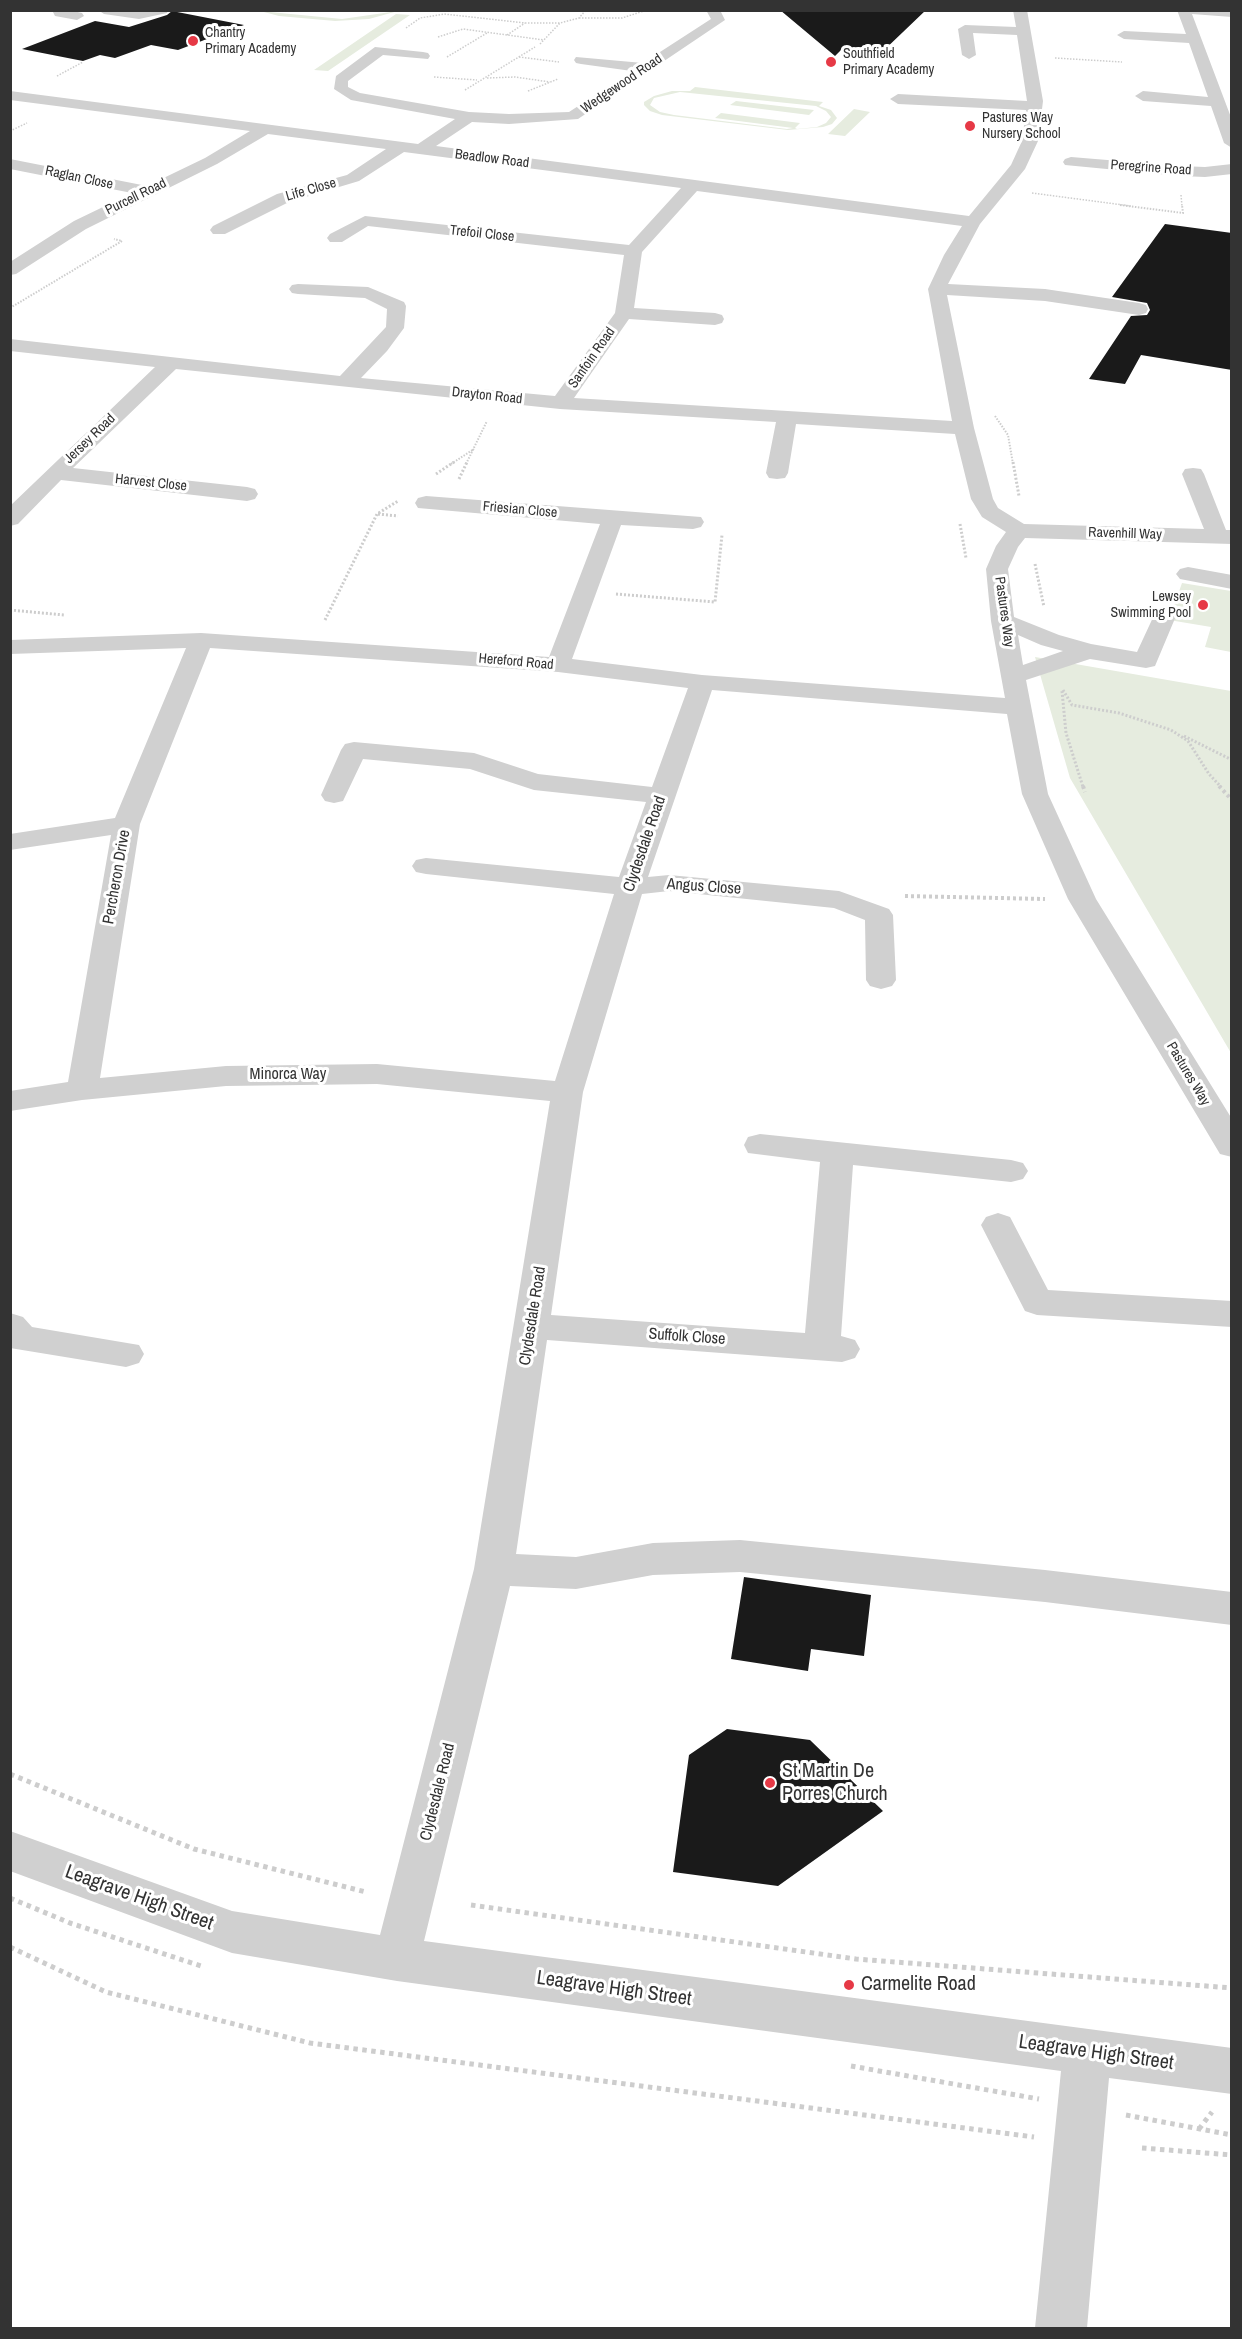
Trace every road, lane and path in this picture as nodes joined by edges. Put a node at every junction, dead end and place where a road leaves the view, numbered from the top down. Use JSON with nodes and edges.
{"nodes":[{"id":1,"x":58,"y":10,"type":"edge"},
{"id":2,"x":104,"y":10,"type":"edge"},
{"id":3,"x":162,"y":10,"type":"edge"},
{"id":4,"x":586,"y":10,"type":"edge"},
{"id":5,"x":647,"y":10,"type":"edge"},
{"id":6,"x":713,"y":10,"type":"edge"},
{"id":7,"x":1020,"y":10,"type":"edge"},
{"id":8,"x":1184,"y":10,"type":"edge"},
{"id":9,"x":1190,"y":10,"type":"edge"},
{"id":10,"x":1232,"y":12,"type":"edge"},
{"id":11,"x":76,"y":16,"type":"dead end"},
{"id":12,"x":579,"y":18,"type":"junction"},
{"id":13,"x":525,"y":23,"type":"junction"},
{"id":14,"x":560,"y":23,"type":"junction"},
{"id":15,"x":1024,"y":31,"type":"junction"},
{"id":16,"x":488,"y":33,"type":"junction"},
{"id":17,"x":506,"y":35,"type":"junction"},
{"id":18,"x":1124,"y":35,"type":"dead end"},
{"id":19,"x":434,"y":38,"type":"dead end"},
{"id":20,"x":544,"y":39,"type":"junction"},
{"id":21,"x":1193,"y":39,"type":"junction"},
{"id":22,"x":540,"y":44,"type":"dead end"},
{"id":23,"x":535,"y":47,"type":"dead end"},
{"id":24,"x":380,"y":50,"type":"junction"},
{"id":25,"x":969,"y":55,"type":"dead end"},
{"id":26,"x":423,"y":56,"type":"dead end"},
{"id":27,"x":518,"y":57,"type":"junction"},
{"id":28,"x":444,"y":59,"type":"dead end"},
{"id":29,"x":581,"y":60,"type":"joint"},
{"id":30,"x":645,"y":68,"type":"junction"},
{"id":31,"x":1205,"y":69,"type":"junction"},
{"id":32,"x":1223,"y":69,"type":"dead end"},
{"id":33,"x":434,"y":77,"type":"dead end"},
{"id":34,"x":484,"y":78,"type":"junction"},
{"id":35,"x":558,"y":79,"type":"dead end"},
{"id":36,"x":478,"y":81,"type":"junction"},
{"id":37,"x":550,"y":82,"type":"junction"},
{"id":38,"x":524,"y":93,"type":"dead end"},
{"id":39,"x":10,"y":95,"type":"edge"},
{"id":40,"x":1143,"y":96,"type":"dead end"},
{"id":41,"x":898,"y":99,"type":"dead end"},
{"id":42,"x":1216,"y":102,"type":"junction"},
{"id":43,"x":1035,"y":106,"type":"junction"},
{"id":44,"x":439,"y":112,"type":"junction"},
{"id":45,"x":469,"y":117,"type":"junction"},
{"id":46,"x":265,"y":129,"type":"junction"},
{"id":47,"x":1232,"y":143,"type":"edge"},
{"id":48,"x":401,"y":147,"type":"junction"},
{"id":49,"x":421,"y":149,"type":"junction"},
{"id":50,"x":1071,"y":162,"type":"dead end"},
{"id":51,"x":10,"y":164,"type":"edge"},
{"id":52,"x":1232,"y":169,"type":"edge"},
{"id":53,"x":1180,"y":171,"type":"junction"},
{"id":54,"x":693,"y":185,"type":"junction"},
{"id":55,"x":147,"y":191,"type":"junction"},
{"id":56,"x":1031,"y":192,"type":"dead end"},
{"id":57,"x":973,"y":222,"type":"junction"},
{"id":58,"x":219,"y":230,"type":"dead end"},
{"id":59,"x":336,"y":238,"type":"dead end"},
{"id":60,"x":633,"y":251,"type":"junction"},
{"id":61,"x":10,"y":270,"type":"edge"},
{"id":62,"x":937,"y":289,"type":"junction"},
{"id":63,"x":298,"y":290,"type":"dead end"},
{"id":64,"x":1139,"y":309,"type":"dead end"},
{"id":65,"x":624,"y":313,"type":"junction"},
{"id":66,"x":715,"y":320,"type":"dead end"},
{"id":67,"x":10,"y":345,"type":"edge"},
{"id":68,"x":172,"y":362,"type":"junction"},
{"id":69,"x":345,"y":382,"type":"junction"},
{"id":70,"x":500,"y":397,"type":"junction"},
{"id":71,"x":560,"y":403,"type":"junction"},
{"id":72,"x":992,"y":411,"type":"dead end"},
{"id":73,"x":787,"y":418,"type":"junction"},
{"id":74,"x":964,"y":428,"type":"junction"},
{"id":75,"x":474,"y":449,"type":"junction"},
{"id":76,"x":56,"y":473,"type":"junction"},
{"id":77,"x":777,"y":473,"type":"dead end"},
{"id":78,"x":1193,"y":474,"type":"dead end"},
{"id":79,"x":435,"y":475,"type":"dead end"},
{"id":80,"x":247,"y":494,"type":"dead end"},
{"id":81,"x":426,"y":501,"type":"junction"},
{"id":82,"x":1019,"y":517,"type":"junction"},
{"id":83,"x":614,"y":518,"type":"junction"},
{"id":84,"x":10,"y":519,"type":"edge"},
{"id":85,"x":693,"y":522,"type":"joint"},
{"id":86,"x":1225,"y":537,"type":"edge"},
{"id":87,"x":1034,"y":564,"type":"dead end"},
{"id":88,"x":1188,"y":574,"type":"dead end"},
{"id":89,"x":1232,"y":582,"type":"edge"},
{"id":90,"x":586,"y":592,"type":"junction"},
{"id":91,"x":1164,"y":616,"type":"dead end"},
{"id":92,"x":1046,"y":617,"type":"dead end"},
{"id":93,"x":1003,"y":621,"type":"junction"},
{"id":94,"x":201,"y":640,"type":"junction"},
{"id":95,"x":10,"y":647,"type":"edge"},
{"id":96,"x":311,"y":647,"type":"junction"},
{"id":97,"x":1088,"y":651,"type":"junction"},
{"id":98,"x":558,"y":665,"type":"junction"},
{"id":99,"x":1014,"y":676,"type":"junction"},
{"id":100,"x":702,"y":682,"type":"junction"},
{"id":101,"x":1020,"y":707,"type":"junction"},
{"id":102,"x":1170,"y":730,"type":"junction"},
{"id":103,"x":1232,"y":760,"type":"edge"},
{"id":104,"x":1085,"y":792,"type":"dead end"},
{"id":105,"x":334,"y":795,"type":"dead end"},
{"id":106,"x":662,"y":796,"type":"junction"},
{"id":107,"x":1232,"y":800,"type":"edge"},
{"id":108,"x":126,"y":824,"type":"junction"},
{"id":109,"x":10,"y":842,"type":"edge"},
{"id":110,"x":426,"y":866,"type":"dead end"},
{"id":111,"x":630,"y":886,"type":"junction"},
{"id":112,"x":1082,"y":899,"type":"junction"},
{"id":113,"x":839,"y":900,"type":"junction"},
{"id":114,"x":881,"y":980,"type":"dead end"},
{"id":115,"x":82,"y":1090,"type":"junction"},
{"id":116,"x":567,"y":1092,"type":"junction"},
{"id":117,"x":10,"y":1101,"type":"edge"},
{"id":118,"x":760,"y":1145,"type":"dead end"},
{"id":119,"x":1232,"y":1146,"type":"edge"},
{"id":120,"x":837,"y":1154,"type":"junction"},
{"id":121,"x":1011,"y":1171,"type":"dead end"},
{"id":122,"x":998,"y":1225,"type":"dead end"},
{"id":123,"x":1232,"y":1314,"type":"edge"},
{"id":124,"x":10,"y":1326,"type":"edge"},
{"id":125,"x":531,"y":1326,"type":"junction"},
{"id":126,"x":126,"y":1354,"type":"dead end"},
{"id":127,"x":494,"y":1569,"type":"junction"},
{"id":128,"x":1232,"y":1609,"type":"edge"},
{"id":129,"x":10,"y":1774,"type":"edge"},
{"id":130,"x":10,"y":1851,"type":"edge"},
{"id":131,"x":366,"y":1892,"type":"dead end"},
{"id":132,"x":471,"y":1905,"type":"dead end"},
{"id":133,"x":10,"y":1947,"type":"edge"},
{"id":134,"x":397,"y":1959,"type":"junction"},
{"id":135,"x":1232,"y":1988,"type":"edge"},
{"id":136,"x":1087,"y":2052,"type":"junction"},
{"id":137,"x":1232,"y":2071,"type":"edge"},
{"id":138,"x":1040,"y":2138,"type":"dead end"},
{"id":139,"x":1142,"y":2148,"type":"dead end"},
{"id":140,"x":1232,"y":2155,"type":"edge"},
{"id":141,"x":1061,"y":2328,"type":"edge"}],
"edges":[{"from":1,"to":11,"type":"street"},
{"from":2,"to":3,"type":"street"},
{"from":4,"to":12,"type":"path"},
{"from":5,"to":12,"type":"path"},
{"from":6,"to":30,"type":"street","name":"Wedgewood Road"},
{"from":7,"to":15,"type":"street"},
{"from":8,"to":21,"type":"street"},
{"from":9,"to":10,"type":"street"},
{"from":12,"to":14,"type":"path"},
{"from":13,"to":14,"type":"path"},
{"from":13,"to":17,"type":"path"},
{"from":13,"to":24,"type":"path"},
{"from":14,"to":20,"type":"path"},
{"from":15,"to":25,"type":"street"},
{"from":15,"to":43,"type":"street"},
{"from":16,"to":17,"type":"path"},
{"from":16,"to":19,"type":"path"},
{"from":16,"to":28,"type":"path"},
{"from":17,"to":20,"type":"path"},
{"from":18,"to":21,"type":"street"},
{"from":20,"to":22,"type":"path"},
{"from":21,"to":31,"type":"street"},
{"from":23,"to":27,"type":"path"},
{"from":24,"to":26,"type":"street"},
{"from":24,"to":44,"type":"street","name":"Wedgewood Road"},
{"from":27,"to":29,"type":"path"},
{"from":27,"to":34,"type":"path"},
{"from":29,"to":30,"type":"street"},
{"from":30,"to":45,"type":"street","name":"Wedgewood Road"},
{"from":31,"to":32,"type":"street"},
{"from":31,"to":42,"type":"street"},
{"from":33,"to":36,"type":"path"},
{"from":34,"to":36,"type":"path"},
{"from":34,"to":37,"type":"path"},
{"from":35,"to":37,"type":"path"},
{"from":36,"to":44,"type":"path"},
{"from":37,"to":38,"type":"path"},
{"from":39,"to":46,"type":"street","name":"Beadlow Road"},
{"from":40,"to":42,"type":"street"},
{"from":41,"to":43,"type":"street"},
{"from":42,"to":47,"type":"street"},
{"from":43,"to":57,"type":"street"},
{"from":44,"to":45,"type":"street","name":"Wedgewood Road"},
{"from":45,"to":49,"type":"street"},
{"from":46,"to":48,"type":"street","name":"Beadlow Road"},
{"from":46,"to":55,"type":"street","name":"Purcell Road"},
{"from":48,"to":49,"type":"street","name":"Beadlow Road"},
{"from":48,"to":58,"type":"street","name":"Life Close"},
{"from":49,"to":54,"type":"street","name":"Beadlow Road"},
{"from":50,"to":53,"type":"street","name":"Peregrine Road"},
{"from":51,"to":55,"type":"street","name":"Raglan Close"},
{"from":52,"to":53,"type":"street","name":"Peregrine Road"},
{"from":53,"to":56,"type":"path"},
{"from":54,"to":57,"type":"street","name":"Beadlow Road"},
{"from":54,"to":60,"type":"street"},
{"from":55,"to":61,"type":"street","name":"Purcell Road"},
{"from":57,"to":62,"type":"street"},
{"from":59,"to":60,"type":"street","name":"Trefoil Close"},
{"from":60,"to":65,"type":"street","name":"Sanfoin Road"},
{"from":62,"to":64,"type":"street"},
{"from":62,"to":74,"type":"street"},
{"from":63,"to":69,"type":"street"},
{"from":65,"to":66,"type":"street","name":"Sanfoin Road"},
{"from":65,"to":71,"type":"street","name":"Sanfoin Road"},
{"from":67,"to":68,"type":"street","name":"Drayton Road"},
{"from":68,"to":69,"type":"street","name":"Drayton Road"},
{"from":68,"to":76,"type":"street","name":"Jersey Road"},
{"from":69,"to":70,"type":"street","name":"Drayton Road"},
{"from":70,"to":71,"type":"street","name":"Drayton Road"},
{"from":70,"to":75,"type":"path"},
{"from":71,"to":73,"type":"street","name":"Drayton Road"},
{"from":72,"to":82,"type":"path"},
{"from":73,"to":74,"type":"street","name":"Drayton Road"},
{"from":73,"to":77,"type":"street"},
{"from":74,"to":82,"type":"street"},
{"from":75,"to":79,"type":"path"},
{"from":75,"to":81,"type":"path"},
{"from":76,"to":80,"type":"street","name":"Harvest Close"},
{"from":76,"to":84,"type":"street","name":"Jersey Road"},
{"from":78,"to":86,"type":"street"},
{"from":81,"to":83,"type":"street","name":"Friesian Close"},
{"from":81,"to":96,"type":"path"},
{"from":82,"to":86,"type":"street","name":"Ravenhill Way"},
{"from":82,"to":93,"type":"street","name":"Pastures Way"},
{"from":83,"to":85,"type":"street","name":"Friesian Close"},
{"from":83,"to":90,"type":"street"},
{"from":85,"to":90,"type":"path"},
{"from":87,"to":92,"type":"path"},
{"from":88,"to":89,"type":"street"},
{"from":90,"to":98,"type":"street"},
{"from":91,"to":97,"type":"street"},
{"from":93,"to":97,"type":"street"},
{"from":93,"to":99,"type":"street","name":"Pastures Way"},
{"from":94,"to":95,"type":"street","name":"Hereford Road"},
{"from":94,"to":96,"type":"street","name":"Hereford Road"},
{"from":94,"to":108,"type":"street","name":"Percheron Drive"},
{"from":96,"to":98,"type":"street","name":"Hereford Road"},
{"from":97,"to":99,"type":"street"},
{"from":98,"to":100,"type":"street","name":"Hereford Road"},
{"from":99,"to":101,"type":"street","name":"Pastures Way"},
{"from":100,"to":101,"type":"street","name":"Hereford Road"},
{"from":100,"to":106,"type":"street","name":"Clydesdale Road"},
{"from":101,"to":112,"type":"street","name":"Pastures Way"},
{"from":102,"to":103,"type":"path"},
{"from":102,"to":104,"type":"path"},
{"from":102,"to":107,"type":"path"},
{"from":105,"to":106,"type":"street"},
{"from":106,"to":111,"type":"street","name":"Clydesdale Road"},
{"from":108,"to":109,"type":"street"},
{"from":108,"to":115,"type":"street","name":"Percheron Drive"},
{"from":110,"to":111,"type":"street","name":"Angus Close"},
{"from":111,"to":113,"type":"street","name":"Angus Close"},
{"from":111,"to":116,"type":"street","name":"Clydesdale Road"},
{"from":112,"to":113,"type":"path"},
{"from":112,"to":119,"type":"street","name":"Pastures Way"},
{"from":113,"to":114,"type":"street","name":"Angus Close"},
{"from":115,"to":116,"type":"street","name":"Minorca Way"},
{"from":115,"to":117,"type":"street","name":"Minorca Way"},
{"from":116,"to":125,"type":"street","name":"Clydesdale Road"},
{"from":118,"to":120,"type":"street"},
{"from":120,"to":121,"type":"street"},
{"from":120,"to":125,"type":"street","name":"Suffolk Close"},
{"from":122,"to":123,"type":"street"},
{"from":124,"to":126,"type":"street"},
{"from":125,"to":127,"type":"street","name":"Clydesdale Road"},
{"from":127,"to":128,"type":"street"},
{"from":127,"to":134,"type":"street","name":"Clydesdale Road"},
{"from":129,"to":131,"type":"path"},
{"from":130,"to":134,"type":"street","name":"Leagrave High Street"},
{"from":132,"to":135,"type":"path"},
{"from":133,"to":138,"type":"path"},
{"from":134,"to":136,"type":"street","name":"Leagrave High Street"},
{"from":136,"to":137,"type":"street","name":"Leagrave High Street"},
{"from":136,"to":141,"type":"street"},
{"from":139,"to":140,"type":"path"}]}
